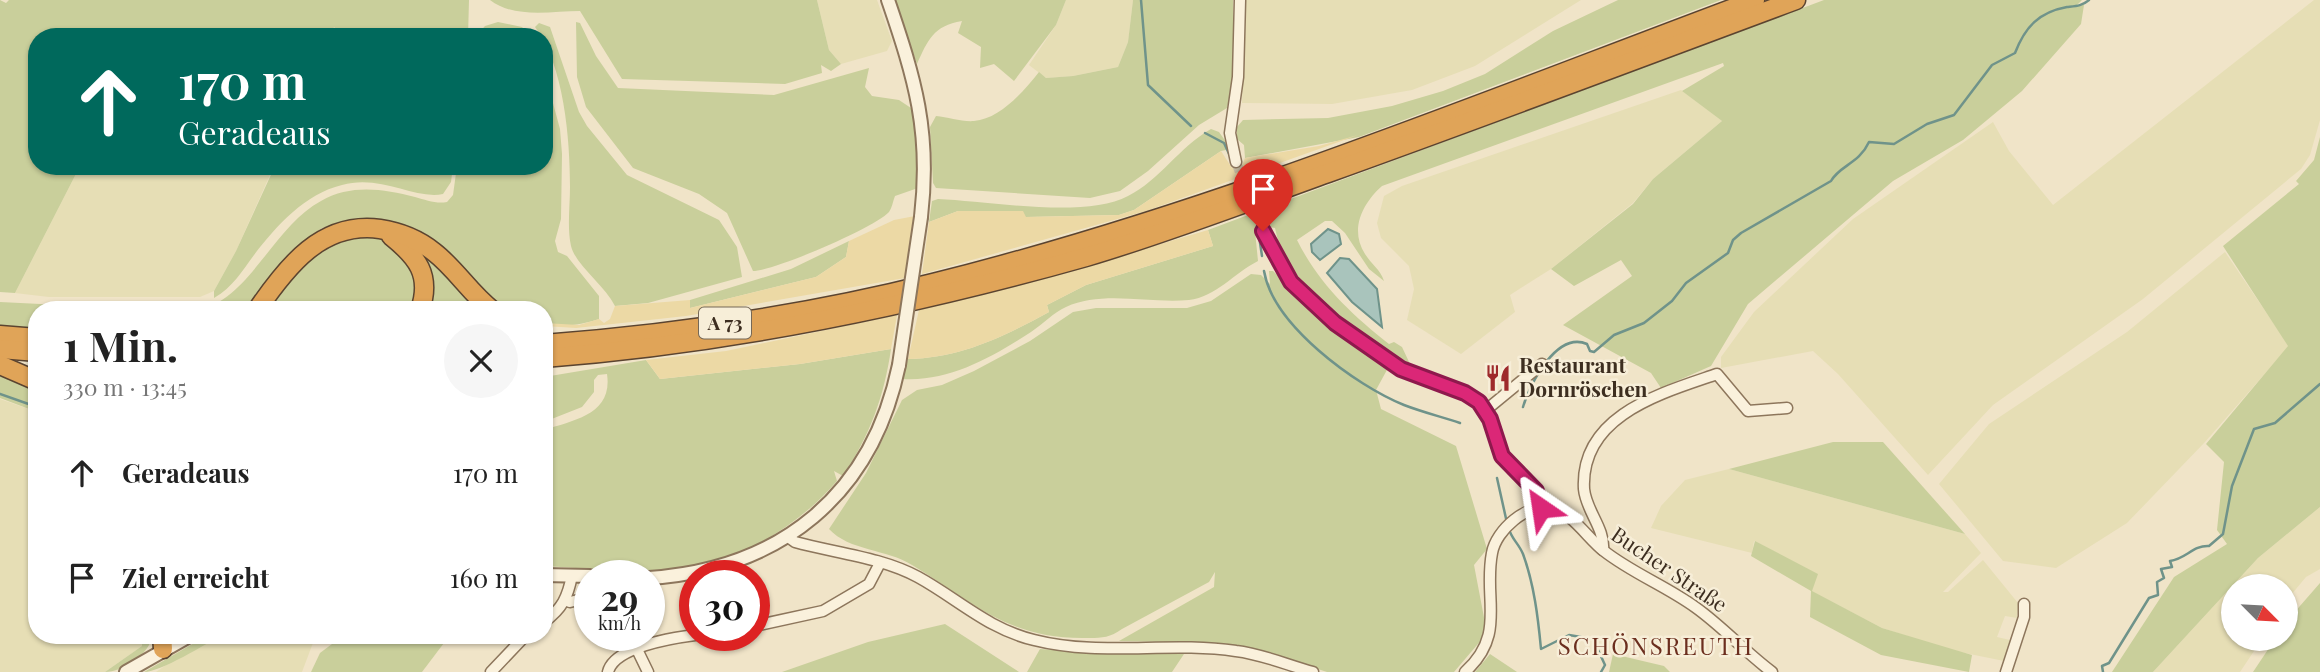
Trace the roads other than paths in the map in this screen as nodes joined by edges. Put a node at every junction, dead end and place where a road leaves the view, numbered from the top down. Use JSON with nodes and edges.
{"nodes":[{"id":1,"x":888,"y":0,"type":"edge"},
{"id":2,"x":1240,"y":0,"type":"edge"},
{"id":3,"x":1755,"y":0,"type":"edge"},
{"id":4,"x":1796,"y":0,"type":"edge"},
{"id":5,"x":1236,"y":162,"type":"tunnel mouth"},
{"id":6,"x":383,"y":230,"type":"junction"},
{"id":7,"x":1263,"y":231,"type":"tunnel mouth"},
{"id":8,"x":264,"y":301,"type":"edge"},
{"id":9,"x":422,"y":301,"type":"edge"},
{"id":10,"x":483,"y":301,"type":"edge"},
{"id":11,"x":0,"y":335,"type":"edge"},
{"id":12,"x":553,"y":335,"type":"edge"},
{"id":13,"x":28,"y":337,"type":"edge"},
{"id":14,"x":553,"y":344,"type":"edge"},
{"id":15,"x":605,"y":346,"type":"junction"},
{"id":16,"x":0,"y":349,"type":"edge"},
{"id":17,"x":28,"y":351,"type":"edge"},
{"id":18,"x":553,"y":356,"type":"edge"},
{"id":19,"x":1542,"y":364,"type":"dead end"},
{"id":20,"x":0,"y":365,"type":"edge"},
{"id":21,"x":553,"y":368,"type":"edge"},
{"id":22,"x":28,"y":377,"type":"edge"},
{"id":23,"x":1787,"y":408,"type":"dead end"},
{"id":24,"x":1486,"y":410,"type":"junction"},
{"id":25,"x":1541,"y":508,"type":"junction"},
{"id":26,"x":788,"y":537,"type":"junction"},
{"id":27,"x":1603,"y":550,"type":"junction"},
{"id":28,"x":880,"y":563,"type":"junction"},
{"id":29,"x":553,"y":575,"type":"edge"},
{"id":30,"x":572,"y":576,"type":"joint"},
{"id":31,"x":665,"y":576,"type":"edge"},
{"id":32,"x":567,"y":597,"type":"junction"},
{"id":33,"x":574,"y":597,"type":"edge"},
{"id":34,"x":2024,"y":604,"type":"dead end"},
{"id":35,"x":553,"y":615,"type":"edge"},
{"id":36,"x":770,"y":623,"type":"edge"},
{"id":37,"x":161,"y":644,"type":"edge"},
{"id":38,"x":517,"y":644,"type":"edge"},
{"id":39,"x":630,"y":651,"type":"edge"},
{"id":40,"x":637,"y":651,"type":"edge"},
{"id":41,"x":126,"y":672,"type":"edge"},
{"id":42,"x":491,"y":672,"type":"edge"},
{"id":43,"x":608,"y":672,"type":"edge"},
{"id":44,"x":648,"y":672,"type":"edge"},
{"id":45,"x":1312,"y":672,"type":"edge"},
{"id":46,"x":1465,"y":672,"type":"edge"},
{"id":47,"x":1772,"y":672,"type":"edge"},
{"id":48,"x":2006,"y":672,"type":"edge"}],
"edges":[{"from":1,"to":26,"type":"street","bridge":true},
{"from":2,"to":5,"type":"street"},
{"from":3,"to":15,"type":"highway","number":"A 73"},
{"from":4,"to":15,"type":"highway","number":"A 73"},
{"from":6,"to":8,"type":"highway"},
{"from":6,"to":9,"type":"highway"},
{"from":6,"to":10,"type":"highway"},
{"from":7,"to":24,"type":"street"},
{"from":11,"to":13,"type":"highway"},
{"from":12,"to":15,"type":"highway"},
{"from":14,"to":15,"type":"highway","number":"A 73"},
{"from":15,"to":18,"type":"highway","number":"A 73"},
{"from":15,"to":21,"type":"highway"},
{"from":16,"to":17,"type":"highway"},
{"from":19,"to":24,"type":"street"},
{"from":20,"to":22,"type":"highway"},
{"from":23,"to":27,"type":"street"},
{"from":24,"to":25,"type":"street"},
{"from":25,"to":27,"type":"street","name":"Bucher Straße"},
{"from":25,"to":46,"type":"street"},
{"from":26,"to":28,"type":"street"},
{"from":26,"to":31,"type":"street"},
{"from":27,"to":47,"type":"street","name":"Bucher Straße"},
{"from":28,"to":36,"type":"street"},
{"from":28,"to":45,"type":"street"},
{"from":29,"to":30,"type":"street"},
{"from":30,"to":32,"type":"street"},
{"from":32,"to":33,"type":"street"},
{"from":32,"to":35,"type":"street"},
{"from":34,"to":48,"type":"street"},
{"from":37,"to":41,"type":"street"},
{"from":38,"to":42,"type":"street"},
{"from":39,"to":43,"type":"street"},
{"from":40,"to":44,"type":"street"}]}
